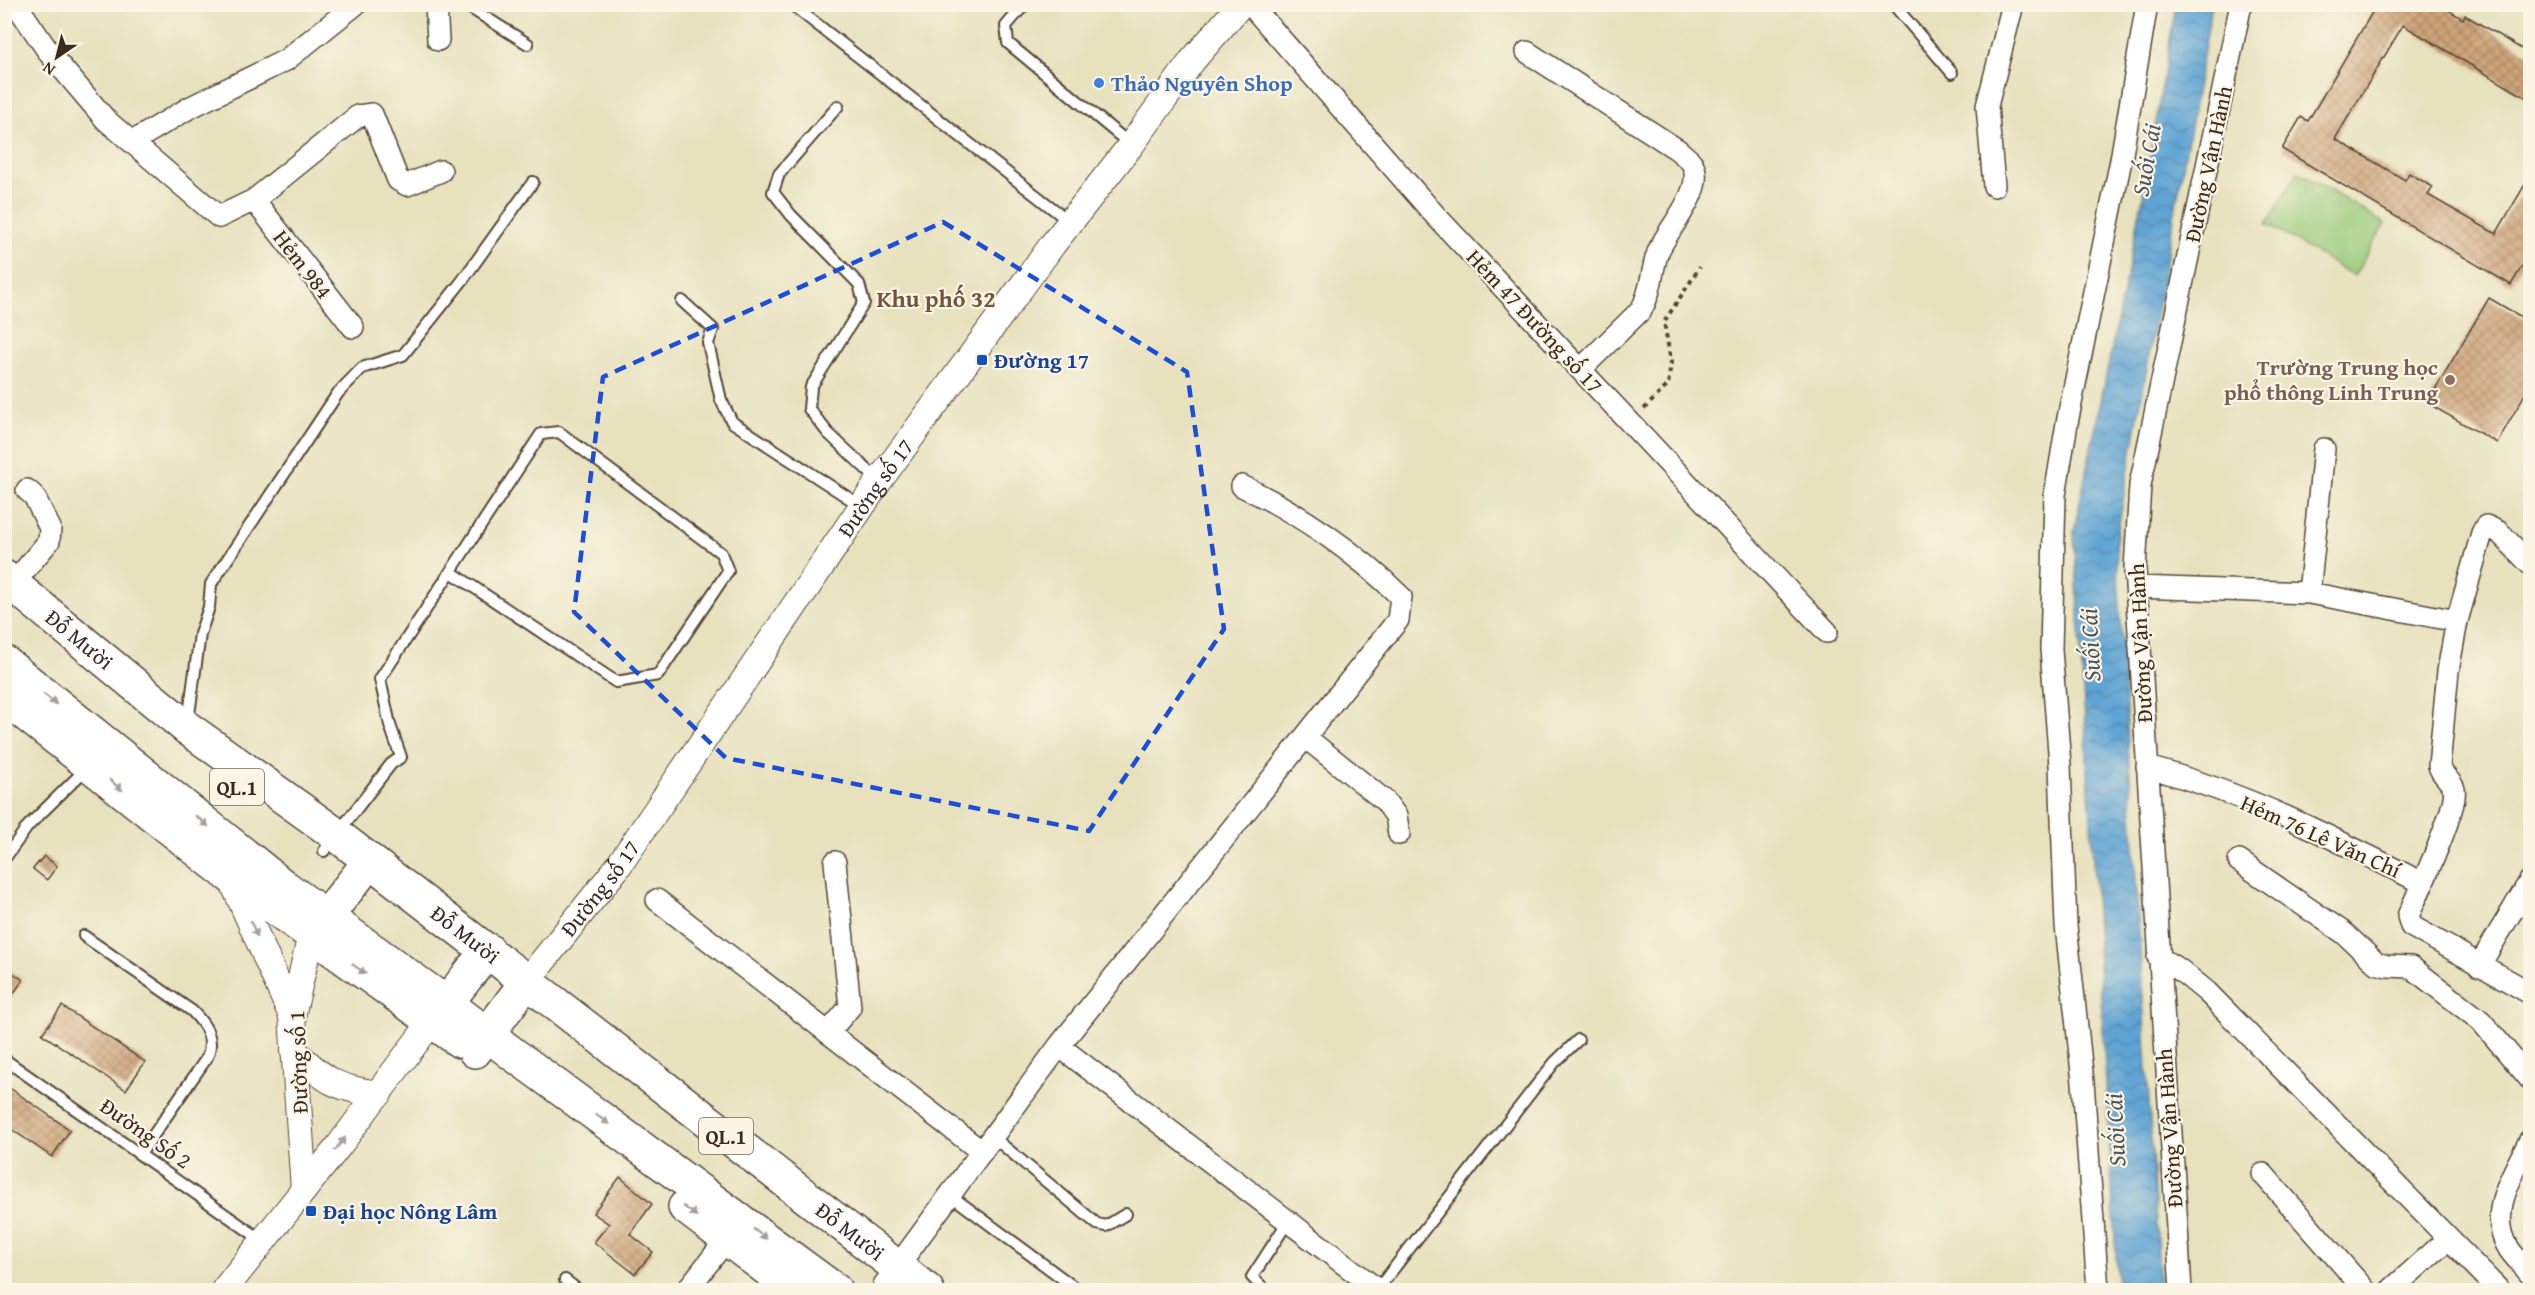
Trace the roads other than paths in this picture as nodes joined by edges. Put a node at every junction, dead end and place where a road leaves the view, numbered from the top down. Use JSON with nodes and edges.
{"nodes":[{"id":1,"x":16,"y":4,"type":"edge"},
{"id":2,"x":356,"y":4,"type":"edge"},
{"id":3,"x":436,"y":4,"type":"edge"},
{"id":4,"x":464,"y":4,"type":"edge"},
{"id":5,"x":790,"y":4,"type":"edge"},
{"id":6,"x":1025,"y":4,"type":"edge"},
{"id":7,"x":1241,"y":4,"type":"edge"},
{"id":8,"x":1250,"y":4,"type":"edge"},
{"id":9,"x":1893,"y":4,"type":"edge"},
{"id":10,"x":2013,"y":4,"type":"edge"},
{"id":11,"x":2147,"y":4,"type":"edge"},
{"id":12,"x":2241,"y":4,"type":"edge"},
{"id":13,"x":438,"y":40,"type":"dead end"},
{"id":14,"x":528,"y":44,"type":"dead end"},
{"id":15,"x":1527,"y":52,"type":"dead end"},
{"id":16,"x":1952,"y":73,"type":"dead end"},
{"id":17,"x":838,"y":106,"type":"dead end"},
{"id":18,"x":132,"y":142,"type":"junction"},
{"id":19,"x":1131,"y":145,"type":"junction"},
{"id":20,"x":441,"y":171,"type":"dead end"},
{"id":21,"x":533,"y":182,"type":"dead end"},
{"id":22,"x":1994,"y":186,"type":"dead end"},
{"id":23,"x":254,"y":200,"type":"junction"},
{"id":24,"x":1070,"y":222,"type":"junction"},
{"id":25,"x":682,"y":301,"type":"dead end"},
{"id":26,"x":353,"y":327,"type":"dead end"},
{"id":27,"x":1581,"y":369,"type":"junction"},
{"id":28,"x":2325,"y":449,"type":"dead end"},
{"id":29,"x":879,"y":481,"type":"junction"},
{"id":30,"x":1242,"y":486,"type":"dead end"},
{"id":31,"x":27,"y":490,"type":"dead end"},
{"id":32,"x":861,"y":506,"type":"junction"},
{"id":33,"x":2530,"y":564,"type":"edge"},
{"id":34,"x":451,"y":572,"type":"junction"},
{"id":35,"x":7,"y":588,"type":"edge"},
{"id":36,"x":2136,"y":588,"type":"junction"},
{"id":37,"x":2309,"y":593,"type":"junction"},
{"id":38,"x":2457,"y":621,"type":"junction"},
{"id":39,"x":1827,"y":632,"type":"dead end"},
{"id":40,"x":4,"y":662,"type":"edge"},
{"id":41,"x":4,"y":697,"type":"edge"},
{"id":42,"x":187,"y":728,"type":"junction"},
{"id":43,"x":1305,"y":737,"type":"junction"},
{"id":44,"x":90,"y":764,"type":"junction"},
{"id":45,"x":2147,"y":767,"type":"junction"},
{"id":46,"x":1399,"y":834,"type":"dead end"},
{"id":47,"x":331,"y":843,"type":"junction"},
{"id":48,"x":5,"y":858,"type":"edge"},
{"id":49,"x":2239,"y":861,"type":"dead end"},
{"id":50,"x":835,"y":862,"type":"dead end"},
{"id":51,"x":364,"y":869,"type":"junction"},
{"id":52,"x":230,"y":876,"type":"junction"},
{"id":53,"x":2530,"y":881,"type":"edge"},
{"id":54,"x":2422,"y":883,"type":"junction"},
{"id":55,"x":657,"y":900,"type":"dead end"},
{"id":56,"x":319,"y":925,"type":"junction"},
{"id":57,"x":84,"y":936,"type":"dead end"},
{"id":58,"x":2158,"y":957,"type":"junction"},
{"id":59,"x":481,"y":959,"type":"junction"},
{"id":60,"x":2479,"y":966,"type":"junction"},
{"id":61,"x":521,"y":990,"type":"junction"},
{"id":62,"x":2530,"y":993,"type":"edge"},
{"id":63,"x":292,"y":1016,"type":"junction"},
{"id":64,"x":434,"y":1020,"type":"junction"},
{"id":65,"x":828,"y":1033,"type":"junction"},
{"id":66,"x":1578,"y":1040,"type":"dead end"},
{"id":67,"x":481,"y":1043,"type":"junction"},
{"id":68,"x":1059,"y":1046,"type":"junction"},
{"id":69,"x":294,"y":1051,"type":"junction"},
{"id":70,"x":4,"y":1059,"type":"edge"},
{"id":71,"x":2530,"y":1079,"type":"edge"},
{"id":72,"x":379,"y":1094,"type":"junction"},
{"id":73,"x":2530,"y":1140,"type":"edge"},
{"id":74,"x":987,"y":1144,"type":"junction"},
{"id":75,"x":141,"y":1153,"type":"junction"},
{"id":76,"x":2263,"y":1174,"type":"dead end"},
{"id":77,"x":304,"y":1190,"type":"junction"},
{"id":78,"x":950,"y":1195,"type":"junction"},
{"id":79,"x":1126,"y":1214,"type":"dead end"},
{"id":80,"x":1287,"y":1223,"type":"junction"},
{"id":81,"x":727,"y":1239,"type":"junction"},
{"id":82,"x":2448,"y":1239,"type":"junction"},
{"id":83,"x":263,"y":1241,"type":"junction"},
{"id":84,"x":2530,"y":1274,"type":"edge"},
{"id":85,"x":565,"y":1280,"type":"dead end"},
{"id":86,"x":891,"y":1281,"type":"edge"},
{"id":87,"x":224,"y":1290,"type":"edge"},
{"id":88,"x":578,"y":1290,"type":"edge"},
{"id":89,"x":687,"y":1290,"type":"edge"},
{"id":90,"x":795,"y":1290,"type":"edge"},
{"id":91,"x":835,"y":1290,"type":"edge"},
{"id":92,"x":927,"y":1290,"type":"edge"},
{"id":93,"x":1078,"y":1290,"type":"edge"},
{"id":94,"x":1265,"y":1290,"type":"edge"},
{"id":95,"x":1377,"y":1290,"type":"edge"},
{"id":96,"x":2098,"y":1290,"type":"edge"},
{"id":97,"x":2181,"y":1290,"type":"edge"},
{"id":98,"x":2365,"y":1290,"type":"edge"},
{"id":99,"x":2391,"y":1290,"type":"edge"},
{"id":100,"x":2499,"y":1290,"type":"edge"}],
"edges":[{"from":1,"to":18,"type":"street"},
{"from":2,"to":18,"type":"street"},
{"from":3,"to":13,"type":"street"},
{"from":4,"to":14,"type":"lane"},
{"from":5,"to":24,"type":"lane"},
{"from":6,"to":19,"type":"lane"},
{"from":7,"to":19,"type":"street","name":"Đường số 17"},
{"from":8,"to":27,"type":"street","name":"Hẻm 47 Đường số 17"},
{"from":9,"to":16,"type":"lane"},
{"from":10,"to":22,"type":"street"},
{"from":11,"to":96,"type":"street"},
{"from":12,"to":36,"type":"street","name":"Đường Vận Hành"},
{"from":15,"to":27,"type":"street"},
{"from":17,"to":29,"type":"lane"},
{"from":18,"to":23,"type":"street"},
{"from":19,"to":24,"type":"street","name":"Đường số 17"},
{"from":20,"to":23,"type":"street"},
{"from":21,"to":42,"type":"lane"},
{"from":23,"to":26,"type":"street","name":"Hẻm 984"},
{"from":24,"to":29,"type":"street","name":"Đường số 17"},
{"from":25,"to":32,"type":"lane"},
{"from":27,"to":39,"type":"street","name":"Hẻm 47 Đường số 17"},
{"from":28,"to":37,"type":"street"},
{"from":29,"to":32,"type":"street","name":"Đường số 17"},
{"from":30,"to":43,"type":"street"},
{"from":31,"to":35,"type":"street"},
{"from":32,"to":61,"type":"street","name":"Đường số 17"},
{"from":33,"to":38,"type":"street"},
{"from":34,"to":34,"type":"lane"},
{"from":34,"to":47,"type":"lane"},
{"from":35,"to":42,"type":"highway","name":"Đỗ Mười","number":"QL.1"},
{"from":35,"to":47,"type":"highway","name":"Đỗ Mười","number":"QL.1"},
{"from":36,"to":37,"type":"street"},
{"from":36,"to":45,"type":"street","name":"Đường Vận Hành"},
{"from":37,"to":38,"type":"street"},
{"from":38,"to":54,"type":"street"},
{"from":40,"to":56,"type":"highway","number":"QL.1","one_way":true},
{"from":41,"to":44,"type":"highway","number":"QL.1"},
{"from":42,"to":47,"type":"highway","name":"Đỗ Mười","number":"QL.1"},
{"from":43,"to":46,"type":"street"},
{"from":43,"to":68,"type":"street"},
{"from":44,"to":48,"type":"lane"},
{"from":44,"to":52,"type":"highway","number":"QL.1","one_way":true},
{"from":45,"to":54,"type":"street","name":"Hẻm 76 Lê Văn Chí"},
{"from":45,"to":58,"type":"street","name":"Đường Vận Hành"},
{"from":47,"to":51,"type":"highway","name":"Đỗ Mười","number":"QL.1"},
{"from":49,"to":71,"type":"street"},
{"from":50,"to":65,"type":"street"},
{"from":51,"to":56,"type":"highway"},
{"from":51,"to":59,"type":"highway","name":"Đỗ Mười","number":"QL.1"},
{"from":52,"to":56,"type":"highway","number":"QL.1"},
{"from":52,"to":63,"type":"street","one_way":true},
{"from":53,"to":60,"type":"street"},
{"from":54,"to":60,"type":"street","name":"Hẻm 76 Lê Văn Chí"},
{"from":55,"to":65,"type":"street"},
{"from":56,"to":63,"type":"street","name":"Đường số 1"},
{"from":56,"to":64,"type":"highway","number":"QL.1","one_way":true},
{"from":57,"to":75,"type":"lane"},
{"from":58,"to":82,"type":"street"},
{"from":58,"to":97,"type":"street","name":"Đường Vận Hành"},
{"from":59,"to":61,"type":"highway","name":"Đỗ Mười","number":"QL.1"},
{"from":59,"to":64,"type":"highway"},
{"from":60,"to":62,"type":"street","name":"Hẻm 76 Lê Văn Chí"},
{"from":61,"to":67,"type":"highway"},
{"from":61,"to":86,"type":"highway","name":"Đỗ Mười","number":"QL.1"},
{"from":63,"to":69,"type":"street","name":"Đường số 1"},
{"from":64,"to":67,"type":"highway","number":"QL.1"},
{"from":64,"to":72,"type":"street"},
{"from":65,"to":74,"type":"street"},
{"from":66,"to":95,"type":"lane"},
{"from":67,"to":81,"type":"highway","number":"QL.1","one_way":true},
{"from":67,"to":91,"type":"highway","number":"QL.1","one_way":true},
{"from":68,"to":74,"type":"street"},
{"from":68,"to":80,"type":"street"},
{"from":69,"to":72,"type":"street"},
{"from":69,"to":77,"type":"street","name":"Đường số 1"},
{"from":70,"to":75,"type":"lane","name":"Đường Số 2"},
{"from":77,"to":72,"type":"street","one_way":true},
{"from":73,"to":84,"type":"street"},
{"from":74,"to":78,"type":"street"},
{"from":74,"to":79,"type":"lane"},
{"from":75,"to":83,"type":"lane","name":"Đường Số 2"},
{"from":76,"to":98,"type":"street"},
{"from":77,"to":83,"type":"street"},
{"from":78,"to":86,"type":"street"},
{"from":78,"to":93,"type":"lane"},
{"from":80,"to":94,"type":"lane"},
{"from":80,"to":95,"type":"street"},
{"from":81,"to":89,"type":"street"},
{"from":81,"to":90,"type":"highway","number":"QL.1"},
{"from":82,"to":99,"type":"street"},
{"from":82,"to":100,"type":"street"},
{"from":83,"to":87,"type":"street"},
{"from":85,"to":88,"type":"lane"},
{"from":86,"to":92,"type":"highway","name":"Đỗ Mười","number":"QL.1"}]}
